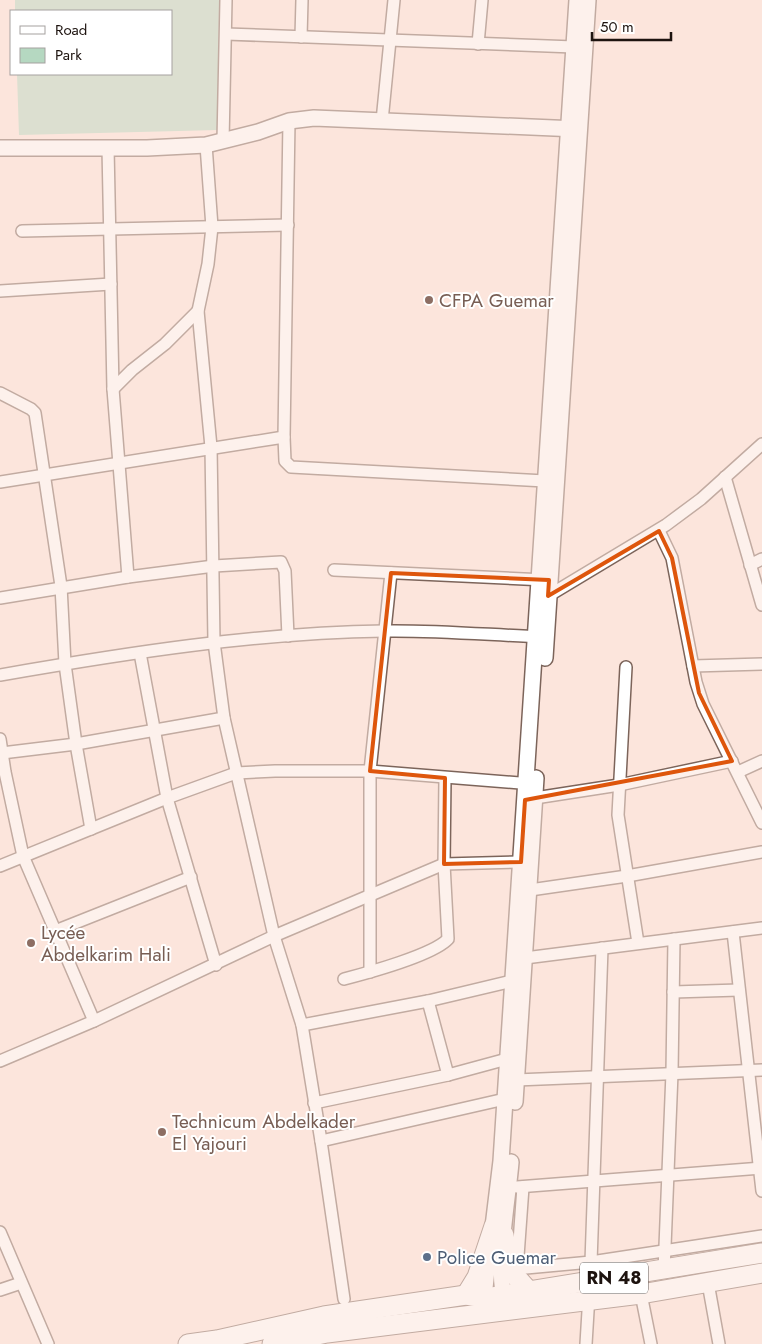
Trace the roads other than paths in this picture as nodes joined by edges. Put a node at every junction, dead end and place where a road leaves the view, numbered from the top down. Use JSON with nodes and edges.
{"nodes":[{"id":1,"x":226,"y":0,"type":"edge"},
{"id":2,"x":302,"y":0,"type":"edge"},
{"id":3,"x":394,"y":0,"type":"edge"},
{"id":4,"x":482,"y":0,"type":"edge"},
{"id":5,"x":577,"y":0,"type":"edge"},
{"id":6,"x":588,"y":0,"type":"edge"},
{"id":7,"x":226,"y":34,"type":"junction"},
{"id":8,"x":301,"y":37,"type":"junction"},
{"id":9,"x":392,"y":42,"type":"junction"},
{"id":10,"x":478,"y":44,"type":"junction"},
{"id":11,"x":574,"y":47,"type":"junction"},
{"id":12,"x":289,"y":121,"type":"junction"},
{"id":13,"x":382,"y":121,"type":"junction"},
{"id":14,"x":574,"y":129,"type":"junction"},
{"id":15,"x":223,"y":141,"type":"junction"},
{"id":16,"x":206,"y":145,"type":"junction"},
{"id":17,"x":0,"y":148,"type":"edge"},
{"id":18,"x":108,"y":148,"type":"junction"},
{"id":19,"x":288,"y":225,"type":"junction"},
{"id":20,"x":212,"y":227,"type":"junction"},
{"id":21,"x":109,"y":231,"type":"junction"},
{"id":22,"x":22,"y":232,"type":"dead end"},
{"id":23,"x":111,"y":284,"type":"junction"},
{"id":24,"x":0,"y":291,"type":"edge"},
{"id":25,"x":198,"y":311,"type":"junction"},
{"id":26,"x":113,"y":389,"type":"junction"},
{"id":27,"x":0,"y":393,"type":"edge"},
{"id":28,"x":284,"y":436,"type":"junction"},
{"id":29,"x":762,"y":444,"type":"edge"},
{"id":30,"x":211,"y":447,"type":"junction"},
{"id":31,"x":117,"y":463,"type":"junction"},
{"id":32,"x":45,"y":473,"type":"junction"},
{"id":33,"x":725,"y":477,"type":"junction"},
{"id":34,"x":545,"y":481,"type":"junction"},
{"id":35,"x":0,"y":482,"type":"edge"},
{"id":36,"x":659,"y":531,"type":"junction"},
{"id":37,"x":762,"y":559,"type":"edge"},
{"id":38,"x":750,"y":564,"type":"junction"},
{"id":39,"x":214,"y":566,"type":"junction"},
{"id":40,"x":334,"y":570,"type":"dead end"},
{"id":41,"x":391,"y":573,"type":"junction"},
{"id":42,"x":128,"y":577,"type":"junction"},
{"id":43,"x":544,"y":580,"type":"junction"},
{"id":44,"x":61,"y":586,"type":"junction"},
{"id":45,"x":548,"y":596,"type":"junction"},
{"id":46,"x":0,"y":598,"type":"edge"},
{"id":47,"x":762,"y":605,"type":"edge"},
{"id":48,"x":384,"y":631,"type":"junction"},
{"id":49,"x":288,"y":636,"type":"junction"},
{"id":50,"x":541,"y":637,"type":"junction"},
{"id":51,"x":214,"y":642,"type":"junction"},
{"id":52,"x":140,"y":653,"type":"junction"},
{"id":53,"x":66,"y":664,"type":"junction"},
{"id":54,"x":762,"y":664,"type":"edge"},
{"id":55,"x":693,"y":666,"type":"junction"},
{"id":56,"x":626,"y":667,"type":"dead end"},
{"id":57,"x":0,"y":675,"type":"edge"},
{"id":58,"x":224,"y":718,"type":"junction"},
{"id":59,"x":155,"y":730,"type":"junction"},
{"id":60,"x":0,"y":739,"type":"edge"},
{"id":61,"x":76,"y":744,"type":"junction"},
{"id":62,"x":2,"y":753,"type":"junction"},
{"id":63,"x":732,"y":761,"type":"junction"},
{"id":64,"x":762,"y":761,"type":"edge"},
{"id":65,"x":370,"y":771,"type":"junction"},
{"id":66,"x":738,"y":772,"type":"junction"},
{"id":67,"x":2,"y":773,"type":"edge"},
{"id":68,"x":236,"y":773,"type":"junction"},
{"id":69,"x":446,"y":778,"type":"junction"},
{"id":70,"x":619,"y":786,"type":"junction"},
{"id":71,"x":532,"y":789,"type":"junction"},
{"id":72,"x":167,"y":798,"type":"junction"},
{"id":73,"x":762,"y":822,"type":"edge"},
{"id":74,"x":91,"y":829,"type":"junction"},
{"id":75,"x":762,"y":852,"type":"edge"},
{"id":76,"x":24,"y":856,"type":"junction"},
{"id":77,"x":520,"y":862,"type":"junction"},
{"id":78,"x":444,"y":864,"type":"junction"},
{"id":79,"x":0,"y":866,"type":"edge"},
{"id":80,"x":627,"y":876,"type":"junction"},
{"id":81,"x":191,"y":877,"type":"junction"},
{"id":82,"x":530,"y":890,"type":"junction"},
{"id":83,"x":368,"y":896,"type":"junction"},
{"id":84,"x":762,"y":928,"type":"edge"},
{"id":85,"x":55,"y":931,"type":"junction"},
{"id":86,"x":733,"y":932,"type":"junction"},
{"id":87,"x":274,"y":936,"type":"junction"},
{"id":88,"x":674,"y":939,"type":"junction"},
{"id":89,"x":638,"y":943,"type":"junction"},
{"id":90,"x":602,"y":948,"type":"junction"},
{"id":91,"x":525,"y":958,"type":"junction"},
{"id":92,"x":216,"y":965,"type":"junction"},
{"id":93,"x":370,"y":972,"type":"junction"},
{"id":94,"x":344,"y":979,"type":"dead end"},
{"id":95,"x":512,"y":981,"type":"junction"},
{"id":96,"x":739,"y":990,"type":"junction"},
{"id":97,"x":673,"y":992,"type":"junction"},
{"id":98,"x":428,"y":1001,"type":"junction"},
{"id":99,"x":94,"y":1021,"type":"junction"},
{"id":100,"x":302,"y":1025,"type":"junction"},
{"id":101,"x":507,"y":1060,"type":"junction"},
{"id":102,"x":0,"y":1061,"type":"edge"},
{"id":103,"x":748,"y":1070,"type":"junction"},
{"id":104,"x":762,"y":1070,"type":"edge"},
{"id":105,"x":672,"y":1073,"type":"junction"},
{"id":106,"x":448,"y":1075,"type":"junction"},
{"id":107,"x":598,"y":1077,"type":"junction"},
{"id":108,"x":516,"y":1080,"type":"junction"},
{"id":109,"x":505,"y":1099,"type":"junction"},
{"id":110,"x":314,"y":1103,"type":"junction"},
{"id":111,"x":321,"y":1141,"type":"junction"},
{"id":112,"x":761,"y":1168,"type":"edge"},
{"id":113,"x":668,"y":1176,"type":"junction"},
{"id":114,"x":594,"y":1182,"type":"junction"},
{"id":115,"x":516,"y":1187,"type":"junction"},
{"id":116,"x":762,"y":1191,"type":"edge"},
{"id":117,"x":499,"y":1230,"type":"junction"},
{"id":118,"x":0,"y":1232,"type":"edge"},
{"id":119,"x":762,"y":1236,"type":"edge"},
{"id":120,"x":665,"y":1251,"type":"junction"},
{"id":121,"x":762,"y":1253,"type":"edge"},
{"id":122,"x":591,"y":1262,"type":"junction"},
{"id":123,"x":664,"y":1270,"type":"junction"},
{"id":124,"x":762,"y":1273,"type":"edge"},
{"id":125,"x":588,"y":1282,"type":"junction"},
{"id":126,"x":22,"y":1283,"type":"junction"},
{"id":127,"x":708,"y":1283,"type":"junction"},
{"id":128,"x":0,"y":1290,"type":"edge"},
{"id":129,"x":529,"y":1291,"type":"junction"},
{"id":130,"x":641,"y":1294,"type":"junction"},
{"id":131,"x":466,"y":1295,"type":"junction"},
{"id":132,"x":344,"y":1299,"type":"dead end"},
{"id":133,"x":589,"y":1301,"type":"junction"},
{"id":134,"x":497,"y":1303,"type":"junction"},
{"id":135,"x":325,"y":1331,"type":"edge"},
{"id":136,"x":48,"y":1344,"type":"edge"},
{"id":137,"x":188,"y":1344,"type":"edge"},
{"id":138,"x":272,"y":1344,"type":"edge"},
{"id":139,"x":586,"y":1344,"type":"edge"},
{"id":140,"x":651,"y":1344,"type":"edge"},
{"id":141,"x":719,"y":1344,"type":"edge"}],
"edges":[{"from":1,"to":7,"type":"street"},
{"from":2,"to":8,"type":"street"},
{"from":3,"to":9,"type":"street"},
{"from":4,"to":10,"type":"street"},
{"from":5,"to":11,"type":"street"},
{"from":6,"to":14,"type":"street"},
{"from":7,"to":8,"type":"street"},
{"from":7,"to":15,"type":"street"},
{"from":8,"to":9,"type":"street"},
{"from":9,"to":10,"type":"street"},
{"from":9,"to":13,"type":"street"},
{"from":10,"to":11,"type":"street"},
{"from":11,"to":14,"type":"street"},
{"from":12,"to":13,"type":"street"},
{"from":12,"to":15,"type":"street"},
{"from":12,"to":19,"type":"street"},
{"from":13,"to":14,"type":"street"},
{"from":14,"to":34,"type":"street"},
{"from":14,"to":43,"type":"street"},
{"from":15,"to":16,"type":"street"},
{"from":16,"to":18,"type":"street"},
{"from":16,"to":20,"type":"street"},
{"from":17,"to":18,"type":"street"},
{"from":18,"to":21,"type":"street"},
{"from":19,"to":20,"type":"street"},
{"from":19,"to":28,"type":"street"},
{"from":20,"to":21,"type":"street"},
{"from":20,"to":25,"type":"street"},
{"from":21,"to":22,"type":"street"},
{"from":21,"to":23,"type":"street"},
{"from":23,"to":24,"type":"street"},
{"from":23,"to":26,"type":"street"},
{"from":25,"to":26,"type":"street"},
{"from":25,"to":30,"type":"street"},
{"from":26,"to":31,"type":"street"},
{"from":27,"to":32,"type":"street"},
{"from":28,"to":30,"type":"street"},
{"from":28,"to":34,"type":"street"},
{"from":29,"to":33,"type":"street"},
{"from":30,"to":31,"type":"street"},
{"from":30,"to":39,"type":"street"},
{"from":31,"to":32,"type":"street"},
{"from":31,"to":42,"type":"street"},
{"from":32,"to":35,"type":"street"},
{"from":32,"to":44,"type":"street"},
{"from":33,"to":36,"type":"street"},
{"from":33,"to":38,"type":"street"},
{"from":34,"to":43,"type":"street"},
{"from":36,"to":45,"type":"street"},
{"from":36,"to":55,"type":"street"},
{"from":37,"to":38,"type":"street"},
{"from":38,"to":47,"type":"street"},
{"from":39,"to":42,"type":"street"},
{"from":39,"to":49,"type":"street"},
{"from":39,"to":51,"type":"street"},
{"from":40,"to":41,"type":"street"},
{"from":41,"to":43,"type":"street"},
{"from":41,"to":48,"type":"street"},
{"from":42,"to":44,"type":"street"},
{"from":43,"to":45,"type":"street"},
{"from":43,"to":50,"type":"street"},
{"from":44,"to":46,"type":"street"},
{"from":44,"to":53,"type":"street"},
{"from":45,"to":50,"type":"street"},
{"from":48,"to":49,"type":"street"},
{"from":48,"to":50,"type":"street"},
{"from":48,"to":65,"type":"street"},
{"from":49,"to":51,"type":"street"},
{"from":50,"to":71,"type":"street"},
{"from":51,"to":52,"type":"street"},
{"from":51,"to":58,"type":"street"},
{"from":52,"to":53,"type":"street"},
{"from":52,"to":59,"type":"street"},
{"from":53,"to":57,"type":"street"},
{"from":53,"to":61,"type":"street"},
{"from":54,"to":55,"type":"street"},
{"from":55,"to":63,"type":"street"},
{"from":56,"to":70,"type":"street"},
{"from":58,"to":59,"type":"street"},
{"from":58,"to":68,"type":"street"},
{"from":59,"to":61,"type":"street"},
{"from":59,"to":72,"type":"street"},
{"from":60,"to":62,"type":"street"},
{"from":61,"to":62,"type":"street"},
{"from":61,"to":74,"type":"street"},
{"from":62,"to":67,"type":"street"},
{"from":63,"to":66,"type":"street"},
{"from":63,"to":70,"type":"street"},
{"from":64,"to":66,"type":"street"},
{"from":65,"to":68,"type":"street"},
{"from":65,"to":69,"type":"street"},
{"from":65,"to":83,"type":"street"},
{"from":66,"to":73,"type":"street"},
{"from":67,"to":76,"type":"street"},
{"from":68,"to":72,"type":"street"},
{"from":68,"to":87,"type":"street"},
{"from":69,"to":71,"type":"street"},
{"from":69,"to":78,"type":"street"},
{"from":70,"to":71,"type":"street"},
{"from":70,"to":80,"type":"street"},
{"from":71,"to":77,"type":"street"},
{"from":71,"to":82,"type":"street"},
{"from":72,"to":74,"type":"street"},
{"from":72,"to":81,"type":"street"},
{"from":74,"to":76,"type":"street"},
{"from":75,"to":80,"type":"street"},
{"from":76,"to":79,"type":"street"},
{"from":76,"to":85,"type":"street"},
{"from":77,"to":78,"type":"street"},
{"from":77,"to":95,"type":"street"},
{"from":78,"to":83,"type":"street"},
{"from":78,"to":93,"type":"street"},
{"from":80,"to":82,"type":"street"},
{"from":80,"to":89,"type":"street"},
{"from":81,"to":85,"type":"street"},
{"from":81,"to":92,"type":"street"},
{"from":82,"to":91,"type":"street"},
{"from":83,"to":87,"type":"street"},
{"from":83,"to":93,"type":"street"},
{"from":84,"to":86,"type":"street"},
{"from":85,"to":99,"type":"street"},
{"from":86,"to":88,"type":"street"},
{"from":86,"to":96,"type":"street"},
{"from":87,"to":92,"type":"street"},
{"from":87,"to":100,"type":"street"},
{"from":88,"to":89,"type":"street"},
{"from":88,"to":97,"type":"street"},
{"from":89,"to":90,"type":"street"},
{"from":90,"to":91,"type":"street"},
{"from":90,"to":107,"type":"street"},
{"from":91,"to":108,"type":"street"},
{"from":92,"to":99,"type":"street"},
{"from":93,"to":94,"type":"street"},
{"from":95,"to":98,"type":"street"},
{"from":95,"to":101,"type":"street"},
{"from":96,"to":97,"type":"street"},
{"from":96,"to":103,"type":"street"},
{"from":97,"to":105,"type":"street"},
{"from":98,"to":100,"type":"street"},
{"from":98,"to":106,"type":"street"},
{"from":99,"to":102,"type":"street"},
{"from":100,"to":110,"type":"street"},
{"from":101,"to":106,"type":"street"},
{"from":101,"to":109,"type":"street"},
{"from":103,"to":104,"type":"street"},
{"from":103,"to":105,"type":"street"},
{"from":103,"to":112,"type":"street"},
{"from":105,"to":107,"type":"street"},
{"from":105,"to":113,"type":"street"},
{"from":106,"to":110,"type":"street"},
{"from":107,"to":108,"type":"street"},
{"from":107,"to":114,"type":"street"},
{"from":108,"to":115,"type":"street"},
{"from":109,"to":111,"type":"street"},
{"from":109,"to":117,"type":"street"},
{"from":110,"to":111,"type":"street"},
{"from":111,"to":132,"type":"street"},
{"from":112,"to":113,"type":"street"},
{"from":112,"to":116,"type":"street"},
{"from":113,"to":114,"type":"street"},
{"from":113,"to":120,"type":"street"},
{"from":114,"to":115,"type":"street"},
{"from":114,"to":122,"type":"street"},
{"from":115,"to":117,"type":"street"},
{"from":115,"to":122,"type":"street"},
{"from":117,"to":129,"type":"highway"},
{"from":117,"to":131,"type":"highway"},
{"from":117,"to":134,"type":"street"},
{"from":118,"to":126,"type":"street"},
{"from":119,"to":120,"type":"street"},
{"from":120,"to":122,"type":"street"},
{"from":120,"to":123,"type":"street"},
{"from":121,"to":123,"type":"highway","number":"RN 48"},
{"from":122,"to":125,"type":"street"},
{"from":123,"to":125,"type":"highway","number":"RN 48"},
{"from":124,"to":127,"type":"highway","number":"RN 48"},
{"from":125,"to":129,"type":"highway","number":"RN 48"},
{"from":125,"to":133,"type":"street"},
{"from":126,"to":128,"type":"street"},
{"from":126,"to":136,"type":"street"},
{"from":127,"to":130,"type":"highway","number":"RN 48"},
{"from":127,"to":141,"type":"street"},
{"from":129,"to":134,"type":"highway","number":"RN 48"},
{"from":130,"to":133,"type":"highway","number":"RN 48"},
{"from":130,"to":140,"type":"street"},
{"from":131,"to":134,"type":"highway","number":"RN 48"},
{"from":131,"to":135,"type":"highway","number":"RN 48"},
{"from":133,"to":134,"type":"highway","number":"RN 48"},
{"from":133,"to":139,"type":"street"},
{"from":134,"to":135,"type":"highway","number":"RN 48"},
{"from":135,"to":137,"type":"highway","number":"RN 48"},
{"from":135,"to":138,"type":"highway","number":"RN 48"}]}
